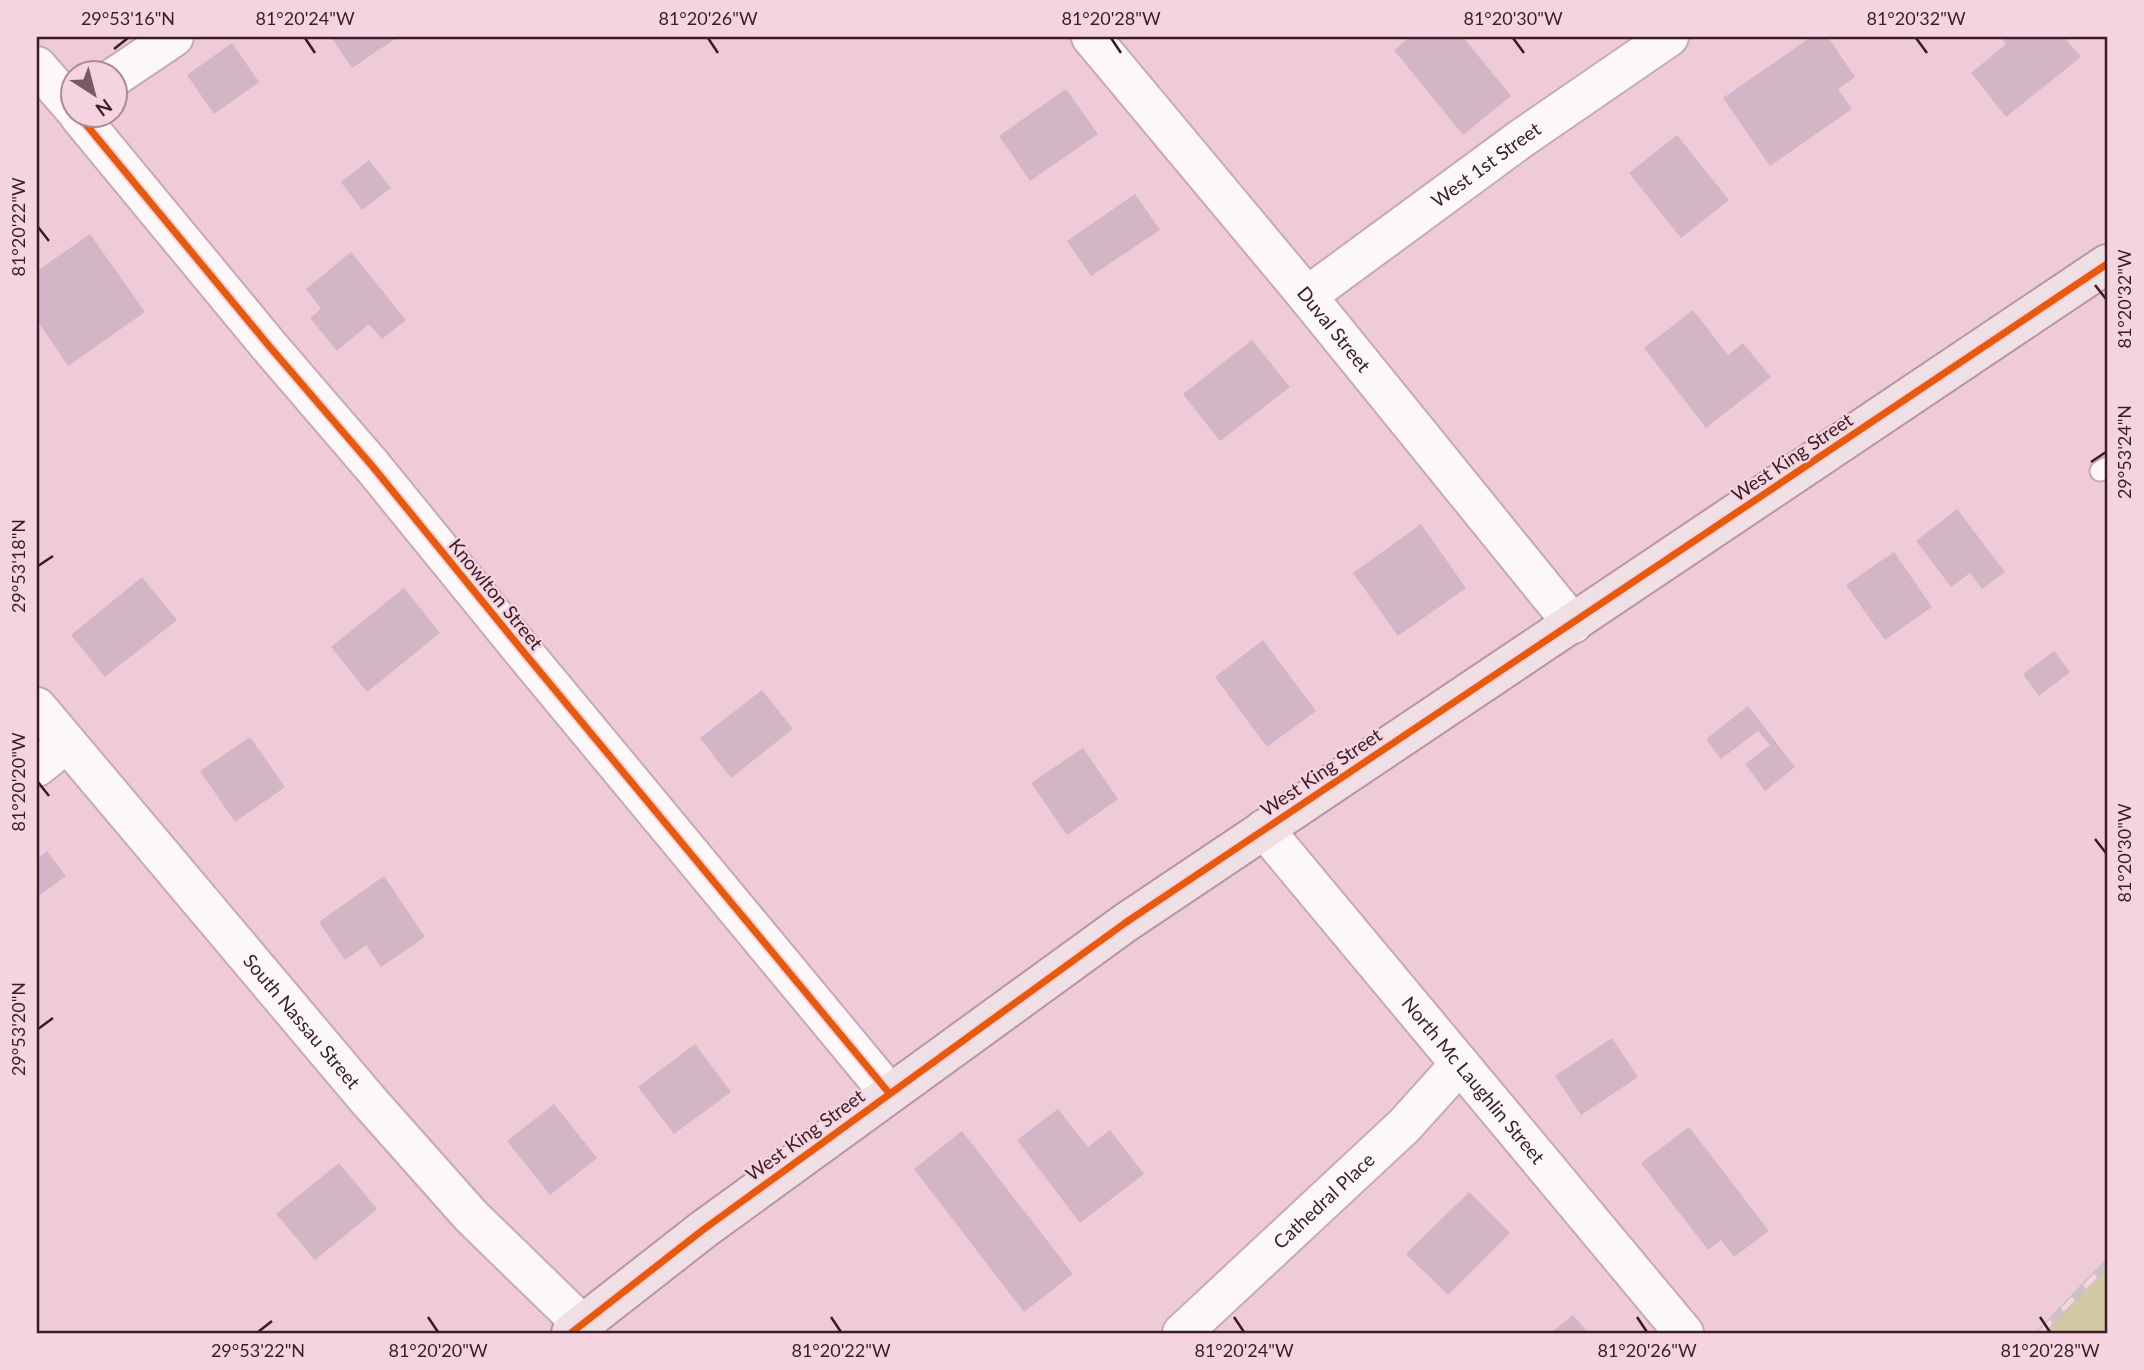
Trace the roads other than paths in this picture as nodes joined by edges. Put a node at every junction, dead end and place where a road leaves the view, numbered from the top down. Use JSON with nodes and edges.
{"nodes":[{"id":1,"x":174,"y":37,"type":"edge"},
{"id":2,"x":1091,"y":37,"type":"edge"},
{"id":3,"x":1669,"y":37,"type":"edge"},
{"id":4,"x":37,"y":66,"type":"edge"},
{"id":5,"x":130,"y":67,"type":"edge"},
{"id":6,"x":60,"y":92,"type":"edge"},
{"id":7,"x":92,"y":130,"type":"edge"},
{"id":8,"x":2107,"y":264,"type":"edge"},
{"id":9,"x":1307,"y":296,"type":"junction"},
{"id":10,"x":1573,"y":624,"type":"junction"},
{"id":11,"x":37,"y":707,"type":"edge"},
{"id":12,"x":66,"y":744,"type":"junction"},
{"id":13,"x":37,"y":767,"type":"edge"},
{"id":14,"x":1264,"y":829,"type":"junction"},
{"id":15,"x":1460,"y":1064,"type":"junction"},
{"id":16,"x":888,"y":1093,"type":"junction"},
{"id":17,"x":576,"y":1329,"type":"edge"},
{"id":18,"x":1182,"y":1333,"type":"edge"},
{"id":19,"x":1684,"y":1333,"type":"edge"}],
"edges":[{"from":1,"to":5,"type":"street"},
{"from":2,"to":9,"type":"street","name":"Duval Street"},
{"from":3,"to":9,"type":"street","name":"West 1st Street"},
{"from":4,"to":6,"type":"street","name":"Knowlton Street"},
{"from":7,"to":16,"type":"street","name":"Knowlton Street"},
{"from":8,"to":10,"type":"main road","name":"West King Street"},
{"from":9,"to":10,"type":"street","name":"Duval Street"},
{"from":10,"to":14,"type":"main road","name":"West King Street"},
{"from":11,"to":12,"type":"street","name":"South Nassau Street"},
{"from":12,"to":13,"type":"street"},
{"from":12,"to":17,"type":"street","name":"South Nassau Street"},
{"from":14,"to":15,"type":"street","name":"North Mc Laughlin Street"},
{"from":14,"to":16,"type":"main road","name":"West King Street"},
{"from":15,"to":18,"type":"street","name":"Cathedral Place"},
{"from":15,"to":19,"type":"street","name":"North Mc Laughlin Street"},
{"from":16,"to":17,"type":"main road","name":"West King Street"}]}
